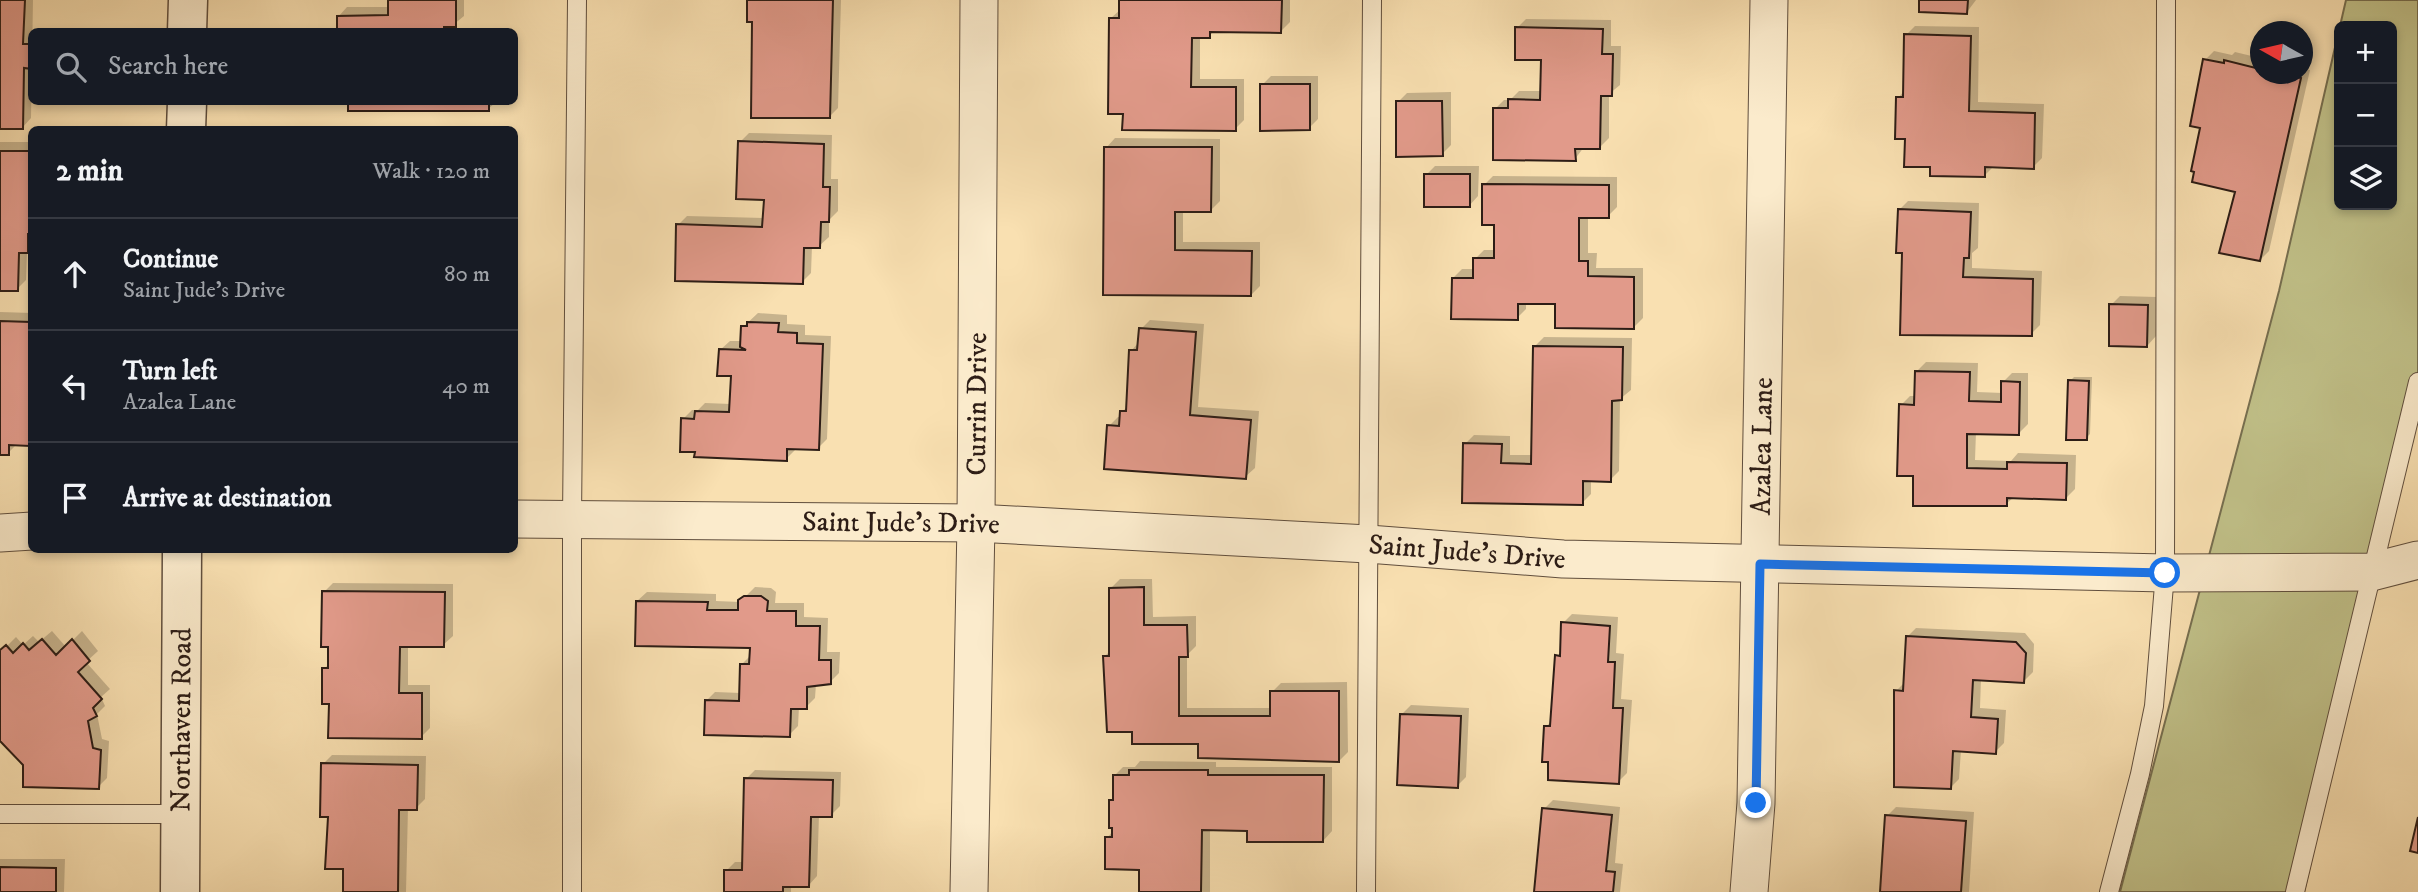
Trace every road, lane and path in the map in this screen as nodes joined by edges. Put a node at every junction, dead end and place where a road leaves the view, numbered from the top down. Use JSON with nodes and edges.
{"nodes":[{"id":1,"x":188,"y":0,"type":"edge"},
{"id":2,"x":577,"y":0,"type":"edge"},
{"id":3,"x":979,"y":0,"type":"edge"},
{"id":4,"x":1372,"y":0,"type":"edge"},
{"id":5,"x":1769,"y":0,"type":"edge"},
{"id":6,"x":2166,"y":0,"type":"edge"},
{"id":7,"x":187,"y":28,"type":"edge"},
{"id":8,"x":187,"y":105,"type":"edge"},
{"id":9,"x":186,"y":126,"type":"edge"},
{"id":10,"x":2418,"y":382,"type":"edge"},
{"id":11,"x":518,"y":519,"type":"edge"},
{"id":12,"x":572,"y":519,"type":"junction"},
{"id":13,"x":976,"y":523,"type":"junction"},
{"id":14,"x":28,"y":531,"type":"edge"},
{"id":15,"x":0,"y":533,"type":"edge"},
{"id":16,"x":1368,"y":544,"type":"junction"},
{"id":17,"x":183,"y":553,"type":"edge"},
{"id":18,"x":2418,"y":560,"type":"edge"},
{"id":19,"x":1760,"y":564,"type":"junction"},
{"id":20,"x":2371,"y":572,"type":"junction"},
{"id":21,"x":2165,"y":573,"type":"junction"},
{"id":22,"x":0,"y":814,"type":"edge"},
{"id":23,"x":180,"y":814,"type":"junction"},
{"id":24,"x":180,"y":892,"type":"edge"},
{"id":25,"x":572,"y":892,"type":"edge"},
{"id":26,"x":969,"y":892,"type":"edge"},
{"id":27,"x":1366,"y":892,"type":"edge"},
{"id":28,"x":1749,"y":892,"type":"edge"},
{"id":29,"x":2109,"y":892,"type":"edge"},
{"id":30,"x":2295,"y":892,"type":"edge"}],
"edges":[{"from":1,"to":7,"type":"street"},
{"from":2,"to":12,"type":"lane"},
{"from":3,"to":13,"type":"street","name":"Currin Drive"},
{"from":4,"to":16,"type":"lane"},
{"from":5,"to":19,"type":"street","name":"Azalea Lane"},
{"from":6,"to":21,"type":"lane"},
{"from":8,"to":9,"type":"street"},
{"from":10,"to":20,"type":"lane"},
{"from":11,"to":12,"type":"street","name":"Saint Jude's Drive"},
{"from":12,"to":13,"type":"street","name":"Saint Jude's Drive"},
{"from":12,"to":25,"type":"lane"},
{"from":13,"to":16,"type":"street","name":"Saint Jude's Drive"},
{"from":13,"to":26,"type":"street","name":"Currin Drive"},
{"from":14,"to":15,"type":"street"},
{"from":16,"to":19,"type":"street","name":"Saint Jude's Drive"},
{"from":16,"to":27,"type":"lane"},
{"from":17,"to":23,"type":"street","name":"Northaven Road"},
{"from":18,"to":20,"type":"street","name":"Saint Jude's Drive"},
{"from":19,"to":21,"type":"street","name":"Saint Jude's Drive"},
{"from":19,"to":28,"type":"street","name":"Azalea Lane"},
{"from":20,"to":21,"type":"street","name":"Saint Jude's Drive"},
{"from":20,"to":30,"type":"lane"},
{"from":21,"to":29,"type":"lane"},
{"from":22,"to":23,"type":"lane"},
{"from":23,"to":24,"type":"street","name":"Northaven Road"}]}
